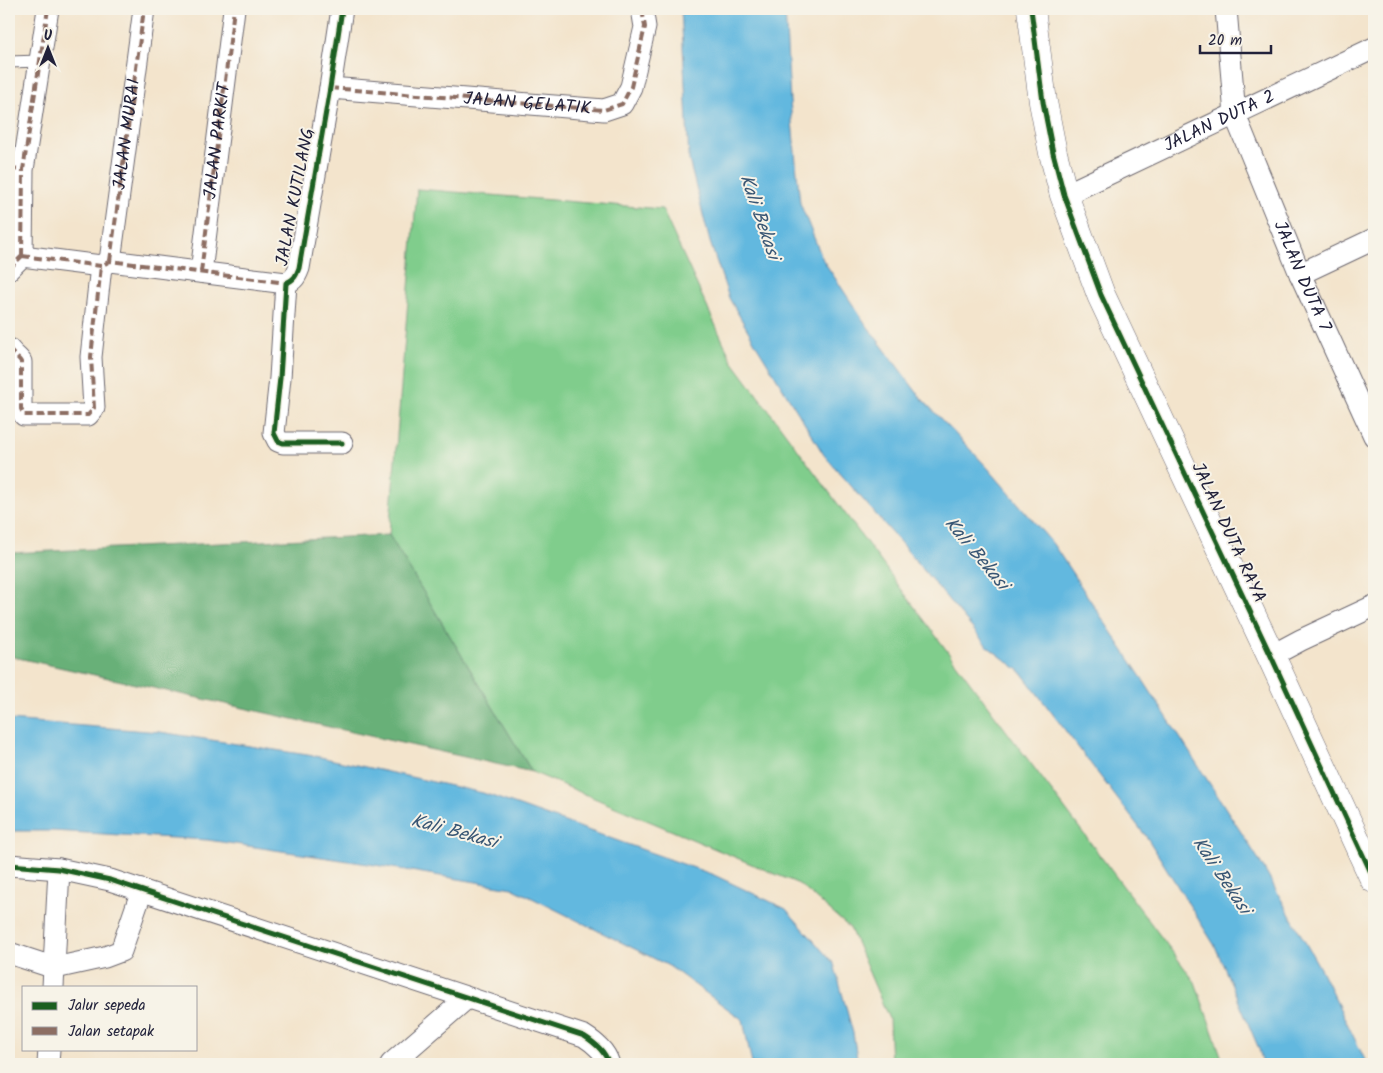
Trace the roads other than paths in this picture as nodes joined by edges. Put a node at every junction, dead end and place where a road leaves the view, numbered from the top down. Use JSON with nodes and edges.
{"nodes":[{"id":1,"x":48,"y":9,"type":"edge"},
{"id":2,"x":144,"y":9,"type":"edge"},
{"id":3,"x":234,"y":9,"type":"edge"},
{"id":4,"x":342,"y":9,"type":"edge"},
{"id":5,"x":642,"y":9,"type":"edge"},
{"id":6,"x":1032,"y":9,"type":"edge"},
{"id":7,"x":1226,"y":9,"type":"edge"},
{"id":8,"x":1374,"y":48,"type":"edge"},
{"id":9,"x":40,"y":61,"type":"junction"},
{"id":10,"x":9,"y":62,"type":"edge"},
{"id":11,"x":330,"y":88,"type":"junction"},
{"id":12,"x":1235,"y":115,"type":"junction"},
{"id":13,"x":16,"y":169,"type":"edge"},
{"id":14,"x":1064,"y":195,"type":"junction"},
{"id":15,"x":1374,"y":238,"type":"edge"},
{"id":16,"x":15,"y":263,"type":"edge"},
{"id":17,"x":105,"y":263,"type":"junction"},
{"id":18,"x":201,"y":272,"type":"junction"},
{"id":19,"x":1300,"y":274,"type":"junction"},
{"id":20,"x":286,"y":283,"type":"junction"},
{"id":21,"x":9,"y":349,"type":"edge"},
{"id":22,"x":1372,"y":422,"type":"edge"},
{"id":23,"x":342,"y":443,"type":"dead end"},
{"id":24,"x":1374,"y":606,"type":"edge"},
{"id":25,"x":1271,"y":656,"type":"junction"},
{"id":26,"x":9,"y":865,"type":"edge"},
{"id":27,"x":59,"y":869,"type":"junction"},
{"id":28,"x":1374,"y":879,"type":"edge"},
{"id":29,"x":142,"y":890,"type":"junction"},
{"id":30,"x":9,"y":953,"type":"edge"},
{"id":31,"x":54,"y":978,"type":"edge"},
{"id":32,"x":467,"y":998,"type":"junction"},
{"id":33,"x":49,"y":1050,"type":"edge"},
{"id":34,"x":48,"y":1064,"type":"edge"},
{"id":35,"x":391,"y":1064,"type":"edge"},
{"id":36,"x":609,"y":1064,"type":"edge"}],
"edges":[{"from":1,"to":9,"type":"street"},
{"from":2,"to":17,"type":"street","name":"JALAN MURAI"},
{"from":3,"to":18,"type":"street","name":"JALAN PARKIT"},
{"from":4,"to":11,"type":"street","name":"JALAN KUTILANG"},
{"from":5,"to":11,"type":"street","name":"JALAN GELATIK"},
{"from":6,"to":14,"type":"street","name":"JALAN DUTA RAYA"},
{"from":7,"to":12,"type":"street","name":"JALAN DUTA 7"},
{"from":8,"to":12,"type":"street","name":"JALAN DUTA 2"},
{"from":9,"to":10,"type":"lane"},
{"from":9,"to":13,"type":"street"},
{"from":11,"to":20,"type":"street","name":"JALAN KUTILANG"},
{"from":12,"to":14,"type":"street","name":"JALAN DUTA 2"},
{"from":12,"to":19,"type":"street","name":"JALAN DUTA 7"},
{"from":13,"to":16,"type":"street"},
{"from":14,"to":25,"type":"street","name":"JALAN DUTA RAYA"},
{"from":15,"to":19,"type":"street"},
{"from":16,"to":17,"type":"street"},
{"from":17,"to":18,"type":"street"},
{"from":17,"to":21,"type":"street","name":"JALAN MURAI"},
{"from":18,"to":20,"type":"street"},
{"from":19,"to":22,"type":"street","name":"JALAN DUTA 7"},
{"from":20,"to":23,"type":"street","name":"JALAN KUTILANG"},
{"from":24,"to":25,"type":"street"},
{"from":25,"to":28,"type":"street","name":"JALAN DUTA RAYA"},
{"from":26,"to":27,"type":"street"},
{"from":27,"to":29,"type":"street"},
{"from":27,"to":31,"type":"street"},
{"from":29,"to":31,"type":"street"},
{"from":29,"to":32,"type":"street"},
{"from":30,"to":31,"type":"street"},
{"from":32,"to":35,"type":"street"},
{"from":32,"to":36,"type":"street"},
{"from":33,"to":34,"type":"street"}]}
